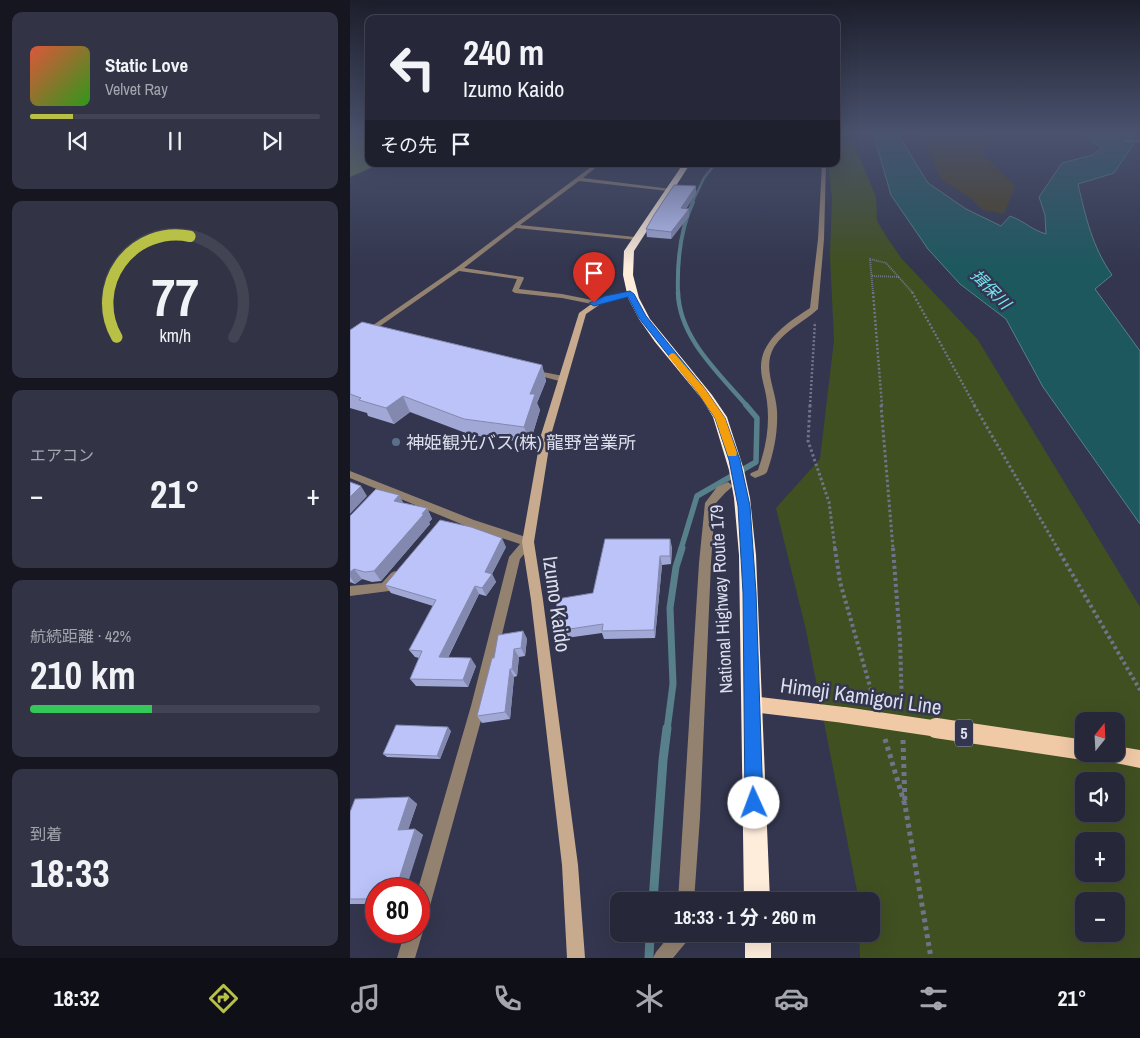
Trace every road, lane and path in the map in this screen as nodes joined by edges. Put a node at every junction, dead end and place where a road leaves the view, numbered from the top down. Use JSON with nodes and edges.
{"nodes":[{"id":1,"x":581,"y":177,"type":"edge"},
{"id":2,"x":677,"y":177,"type":"edge"},
{"id":3,"x":823,"y":177,"type":"edge"},
{"id":4,"x":578,"y":179,"type":"junction"},
{"id":5,"x":668,"y":189,"type":"junction"},
{"id":6,"x":514,"y":226,"type":"junction"},
{"id":7,"x":635,"y":239,"type":"junction"},
{"id":8,"x":458,"y":269,"type":"junction"},
{"id":9,"x":872,"y":276,"type":"junction"},
{"id":10,"x":900,"y":277,"type":"junction"},
{"id":11,"x":630,"y":294,"type":"junction"},
{"id":12,"x":594,"y":303,"type":"junction"},
{"id":13,"x":814,"y":309,"type":"junction"},
{"id":14,"x":369,"y":332,"type":"junction"},
{"id":15,"x":378,"y":334,"type":"edge"},
{"id":16,"x":350,"y":345,"type":"edge"},
{"id":17,"x":526,"y":370,"type":"edge"},
{"id":18,"x":563,"y":379,"type":"junction"},
{"id":19,"x":350,"y":474,"type":"edge"},
{"id":20,"x":755,"y":475,"type":"dead end"},
{"id":21,"x":728,"y":486,"type":"dead end"},
{"id":22,"x":528,"y":542,"type":"junction"},
{"id":23,"x":404,"y":566,"type":"edge"},
{"id":24,"x":350,"y":591,"type":"edge"},
{"id":25,"x":1140,"y":690,"type":"edge"},
{"id":26,"x":751,"y":704,"type":"junction"},
{"id":27,"x":902,"y":708,"type":"dead end"},
{"id":28,"x":878,"y":712,"type":"dead end"},
{"id":29,"x":883,"y":731,"type":"dead end"},
{"id":30,"x":902,"y":737,"type":"dead end"},
{"id":31,"x":1075,"y":749,"type":"edge"},
{"id":32,"x":1125,"y":757,"type":"edge"},
{"id":33,"x":1140,"y":759,"type":"edge"},
{"id":34,"x":904,"y":805,"type":"junction"},
{"id":35,"x":429,"y":878,"type":"edge"},
{"id":36,"x":687,"y":892,"type":"edge"},
{"id":37,"x":757,"y":892,"type":"edge"},
{"id":38,"x":675,"y":942,"type":"edge"},
{"id":39,"x":758,"y":942,"type":"edge"},
{"id":40,"x":410,"y":943,"type":"edge"},
{"id":41,"x":406,"y":958,"type":"edge"},
{"id":42,"x":576,"y":958,"type":"edge"},
{"id":43,"x":662,"y":958,"type":"edge"},
{"id":44,"x":758,"y":958,"type":"edge"},
{"id":45,"x":931,"y":958,"type":"edge"}],
"edges":[{"from":1,"to":4,"type":"street"},
{"from":2,"to":5,"type":"highway","name":"National Highway Route 179"},
{"from":3,"to":13,"type":"street"},
{"from":4,"to":5,"type":"street"},
{"from":4,"to":6,"type":"street"},
{"from":5,"to":7,"type":"highway","name":"National Highway Route 179"},
{"from":6,"to":7,"type":"street"},
{"from":6,"to":8,"type":"street"},
{"from":7,"to":11,"type":"highway","name":"National Highway Route 179"},
{"from":8,"to":12,"type":"street"},
{"from":8,"to":14,"type":"street"},
{"from":9,"to":10,"type":"path"},
{"from":9,"to":10,"type":"path"},
{"from":9,"to":27,"type":"path"},
{"from":10,"to":25,"type":"path"},
{"from":11,"to":12,"type":"street"},
{"from":11,"to":26,"type":"highway","name":"National Highway Route 179"},
{"from":12,"to":18,"type":"street","name":"Izumo Kaido"},
{"from":13,"to":20,"type":"street"},
{"from":13,"to":28,"type":"path"},
{"from":14,"to":15,"type":"street"},
{"from":14,"to":16,"type":"street"},
{"from":17,"to":18,"type":"street"},
{"from":18,"to":22,"type":"street","name":"Izumo Kaido"},
{"from":19,"to":22,"type":"street"},
{"from":21,"to":36,"type":"street"},
{"from":22,"to":35,"type":"street"},
{"from":22,"to":42,"type":"street","name":"Izumo Kaido"},
{"from":23,"to":24,"type":"street"},
{"from":26,"to":31,"type":"main road","name":"Himeji Kamigori Line","number":"5","bridge":true},
{"from":26,"to":37,"type":"highway","name":"National Highway Route 179"},
{"from":29,"to":34,"type":"path"},
{"from":30,"to":34,"type":"path"},
{"from":32,"to":33,"type":"main road"},
{"from":34,"to":45,"type":"path"},
{"from":38,"to":43,"type":"street"},
{"from":39,"to":44,"type":"highway"},
{"from":40,"to":41,"type":"street"}]}
